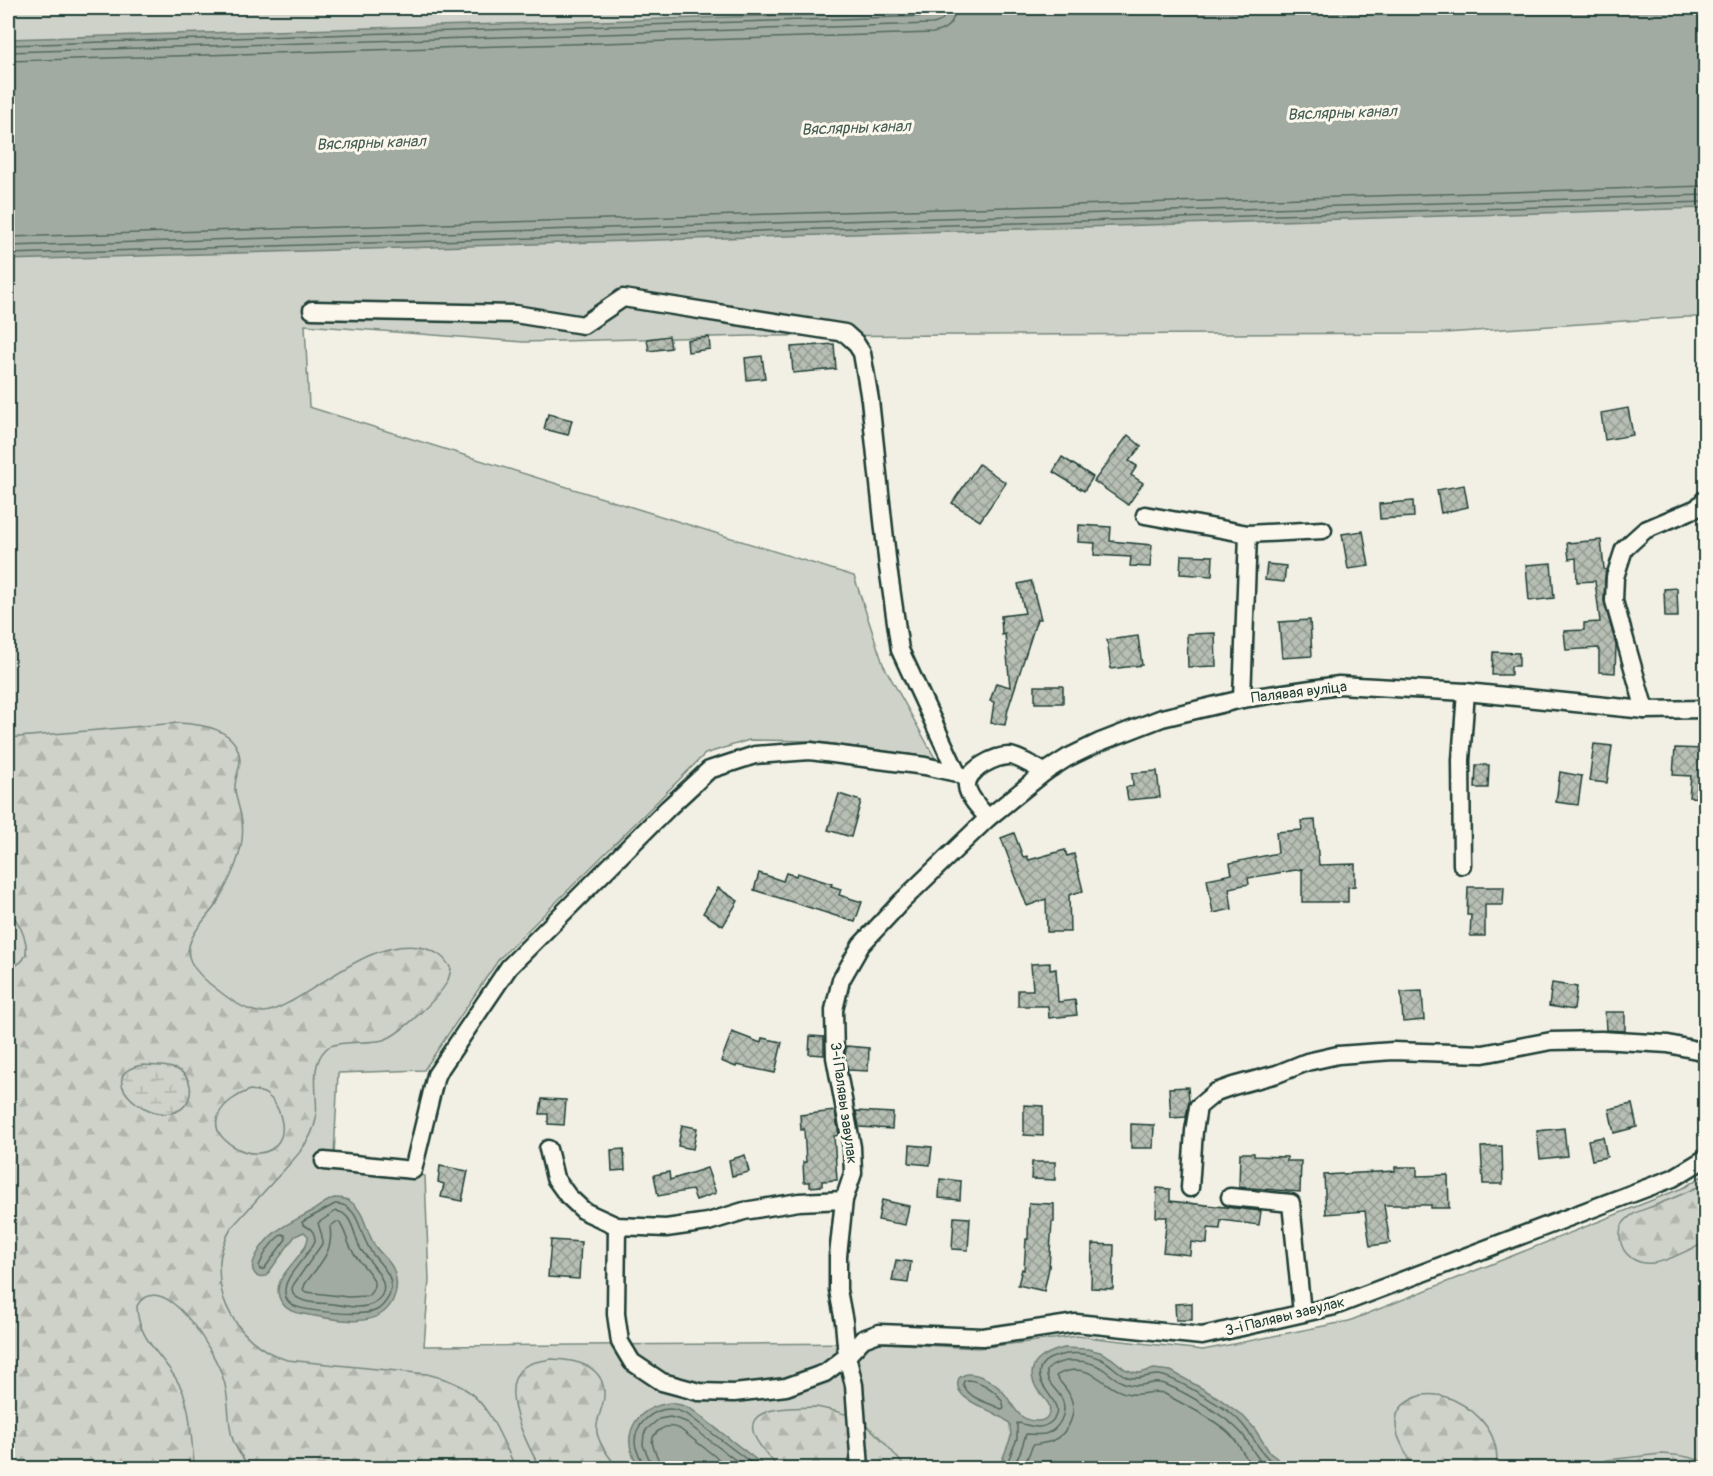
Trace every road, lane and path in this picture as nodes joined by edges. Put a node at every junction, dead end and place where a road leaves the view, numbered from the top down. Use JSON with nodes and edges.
{"nodes":[{"id":1,"x":312,"y":310,"type":"dead end"},
{"id":2,"x":1706,"y":498,"type":"edge"},
{"id":3,"x":1145,"y":515,"type":"dead end"},
{"id":4,"x":1323,"y":530,"type":"dead end"},
{"id":5,"x":1248,"y":534,"type":"junction"},
{"id":6,"x":1466,"y":692,"type":"junction"},
{"id":7,"x":1242,"y":699,"type":"junction"},
{"id":8,"x":1706,"y":709,"type":"edge"},
{"id":9,"x":1645,"y":710,"type":"junction"},
{"id":10,"x":1045,"y":772,"type":"junction"},
{"id":11,"x":962,"y":776,"type":"junction"},
{"id":12,"x":987,"y":818,"type":"junction"},
{"id":13,"x":942,"y":864,"type":"joint"},
{"id":14,"x":1462,"y":865,"type":"dead end"},
{"id":15,"x":1706,"y":1052,"type":"edge"},
{"id":16,"x":548,"y":1149,"type":"dead end"},
{"id":17,"x":1706,"y":1158,"type":"edge"},
{"id":18,"x":324,"y":1161,"type":"dead end"},
{"id":19,"x":1190,"y":1188,"type":"dead end"},
{"id":20,"x":1230,"y":1197,"type":"dead end"},
{"id":21,"x":844,"y":1200,"type":"junction"},
{"id":22,"x":616,"y":1226,"type":"junction"},
{"id":23,"x":1302,"y":1313,"type":"junction"},
{"id":24,"x":846,"y":1356,"type":"junction"},
{"id":25,"x":860,"y":1468,"type":"edge"}],
"edges":[{"from":1,"to":11,"type":"street"},
{"from":2,"to":9,"type":"street"},
{"from":3,"to":5,"type":"street"},
{"from":4,"to":5,"type":"street"},
{"from":5,"to":7,"type":"street"},
{"from":6,"to":7,"type":"street","name":"Палявая вуліца"},
{"from":6,"to":9,"type":"street","name":"Палявая вуліца"},
{"from":6,"to":14,"type":"street"},
{"from":7,"to":10,"type":"street","name":"Палявая вуліца"},
{"from":8,"to":9,"type":"street","name":"Палявая вуліца"},
{"from":10,"to":11,"type":"street"},
{"from":10,"to":12,"type":"street","name":"Палявая вуліца"},
{"from":11,"to":12,"type":"street"},
{"from":11,"to":18,"type":"street"},
{"from":12,"to":13,"type":"street","name":"Палявая вуліца"},
{"from":13,"to":21,"type":"street","name":"3-і Палявы завулак"},
{"from":15,"to":19,"type":"street"},
{"from":16,"to":22,"type":"street"},
{"from":17,"to":23,"type":"street","name":"3-і Палявы завулак"},
{"from":20,"to":23,"type":"street"},
{"from":21,"to":22,"type":"street"},
{"from":21,"to":24,"type":"street","name":"3-і Палявы завулак"},
{"from":22,"to":24,"type":"street","name":"3-і Палявы завулак"},
{"from":23,"to":24,"type":"street","name":"3-і Палявы завулак"},
{"from":24,"to":25,"type":"street"}]}
